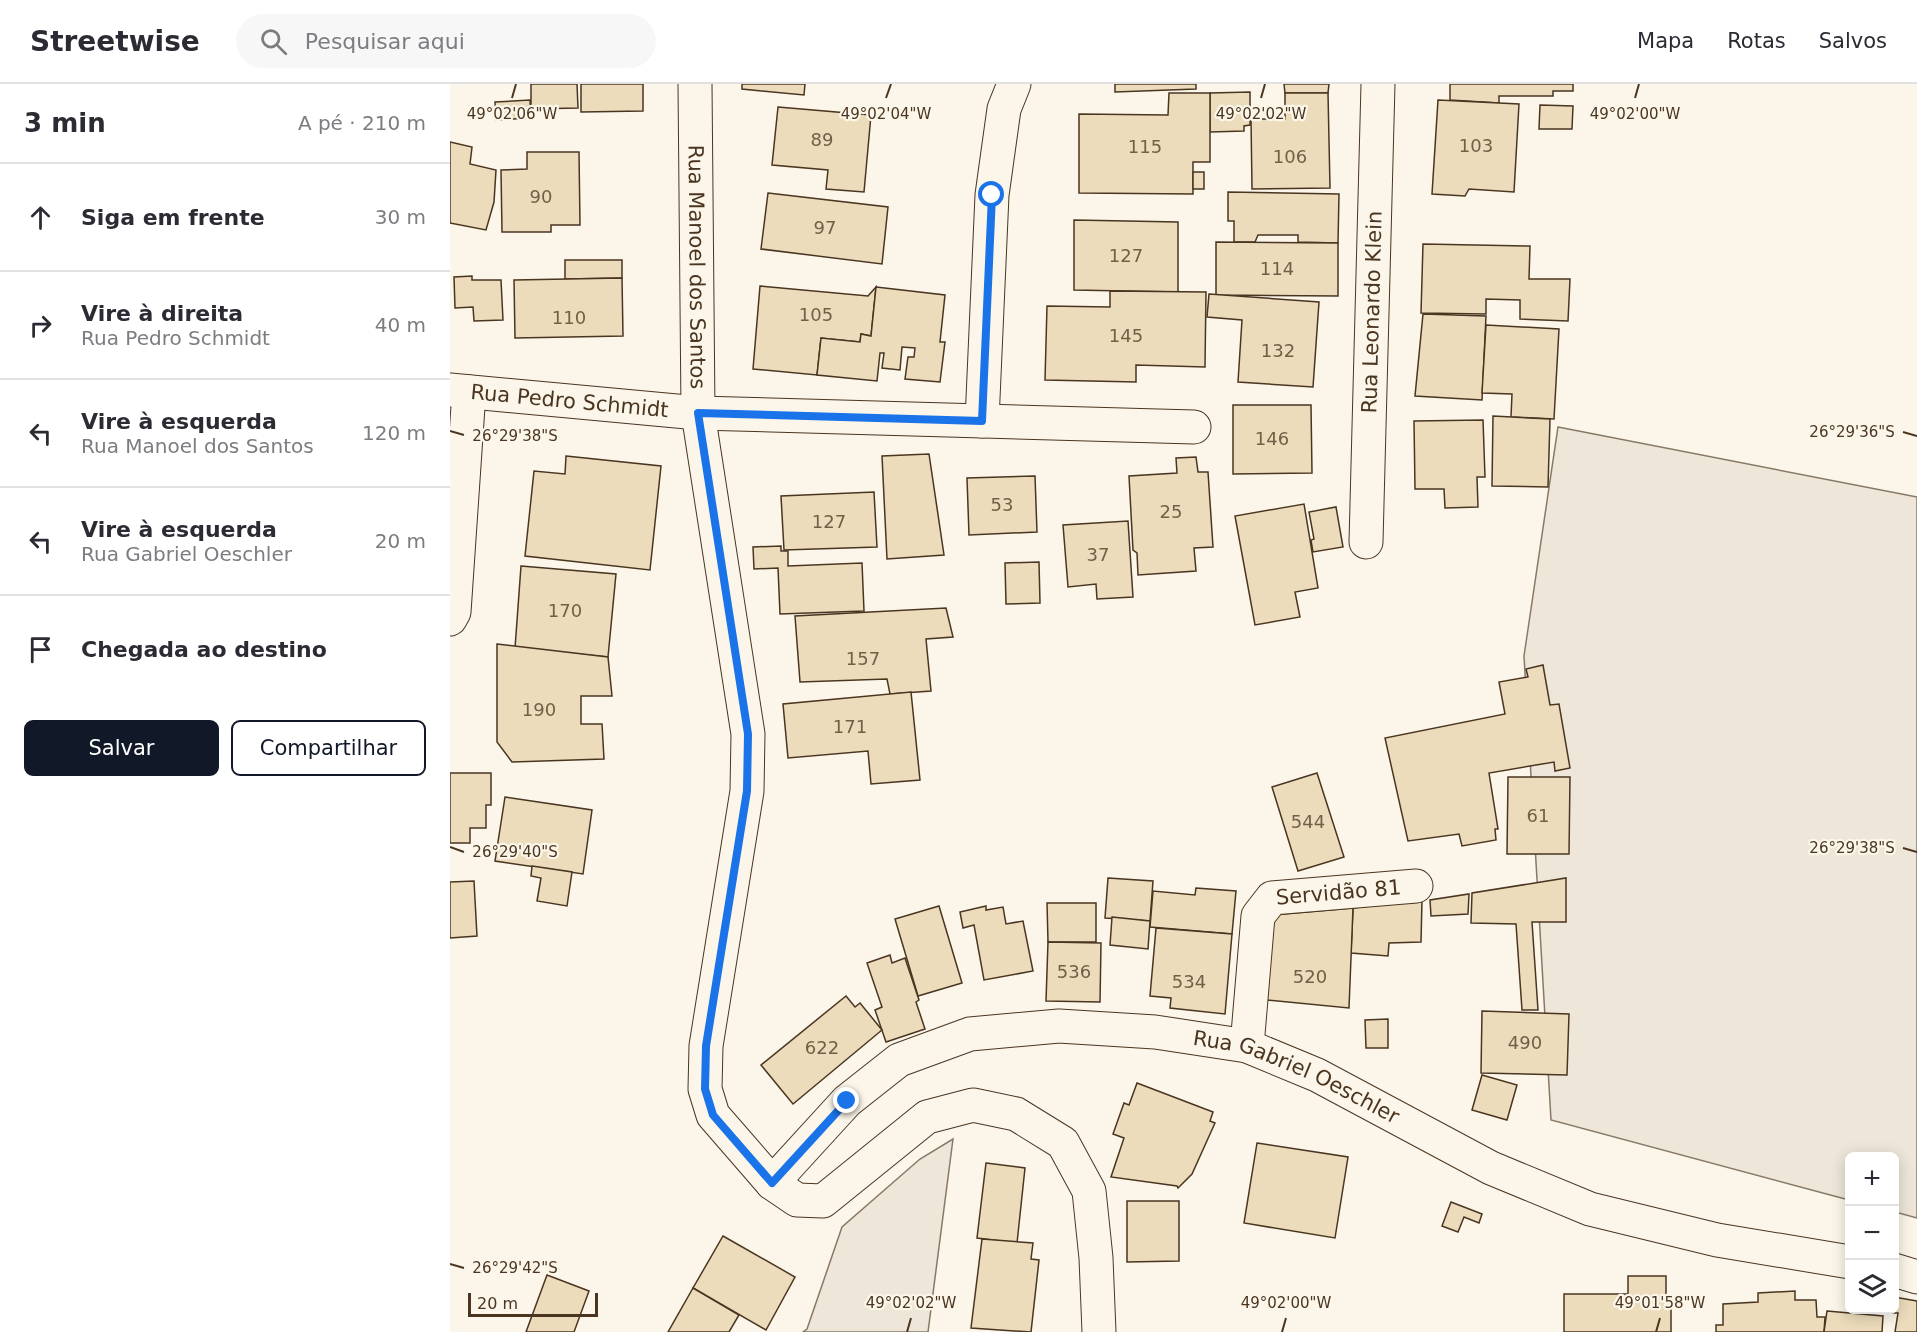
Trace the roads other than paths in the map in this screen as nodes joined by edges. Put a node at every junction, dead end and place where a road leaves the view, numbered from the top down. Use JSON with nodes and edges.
{"nodes":[{"id":1,"x":695,"y":84,"type":"edge"},
{"id":2,"x":1014,"y":84,"type":"edge"},
{"id":3,"x":1377,"y":84,"type":"edge"},
{"id":4,"x":459,"y":391,"type":"edge"},
{"id":5,"x":698,"y":413,"type":"junction"},
{"id":6,"x":982,"y":421,"type":"junction"},
{"id":7,"x":1194,"y":427,"type":"dead end"},
{"id":8,"x":1366,"y":542,"type":"dead end"},
{"id":9,"x":450,"y":619,"type":"edge"},
{"id":10,"x":1416,"y":886,"type":"dead end"},
{"id":11,"x":1247,"y":1046,"type":"junction"},
{"id":12,"x":772,"y":1183,"type":"junction"},
{"id":13,"x":1845,"y":1261,"type":"edge"},
{"id":14,"x":1899,"y":1272,"type":"edge"},
{"id":15,"x":1917,"y":1277,"type":"edge"},
{"id":16,"x":1099,"y":1332,"type":"edge"}],
"edges":[{"from":1,"to":5,"type":"street","name":"Rua Manoel dos Santos"},
{"from":2,"to":6,"type":"street"},
{"from":3,"to":8,"type":"street","name":"Rua Leonardo Klein"},
{"from":4,"to":5,"type":"street","name":"Rua Pedro Schmidt"},
{"from":4,"to":9,"type":"street"},
{"from":5,"to":6,"type":"street","name":"Rua Pedro Schmidt"},
{"from":5,"to":12,"type":"street","name":"Rua Manoel dos Santos"},
{"from":6,"to":7,"type":"street","name":"Rua Pedro Schmidt"},
{"from":10,"to":11,"type":"street","name":"Servidão 81"},
{"from":11,"to":12,"type":"street","name":"Rua Gabriel Oeschler"},
{"from":11,"to":13,"type":"street","name":"Rua Gabriel Oeschler"},
{"from":12,"to":16,"type":"street","name":"Rua Manoel dos Santos"},
{"from":14,"to":15,"type":"street"}]}
